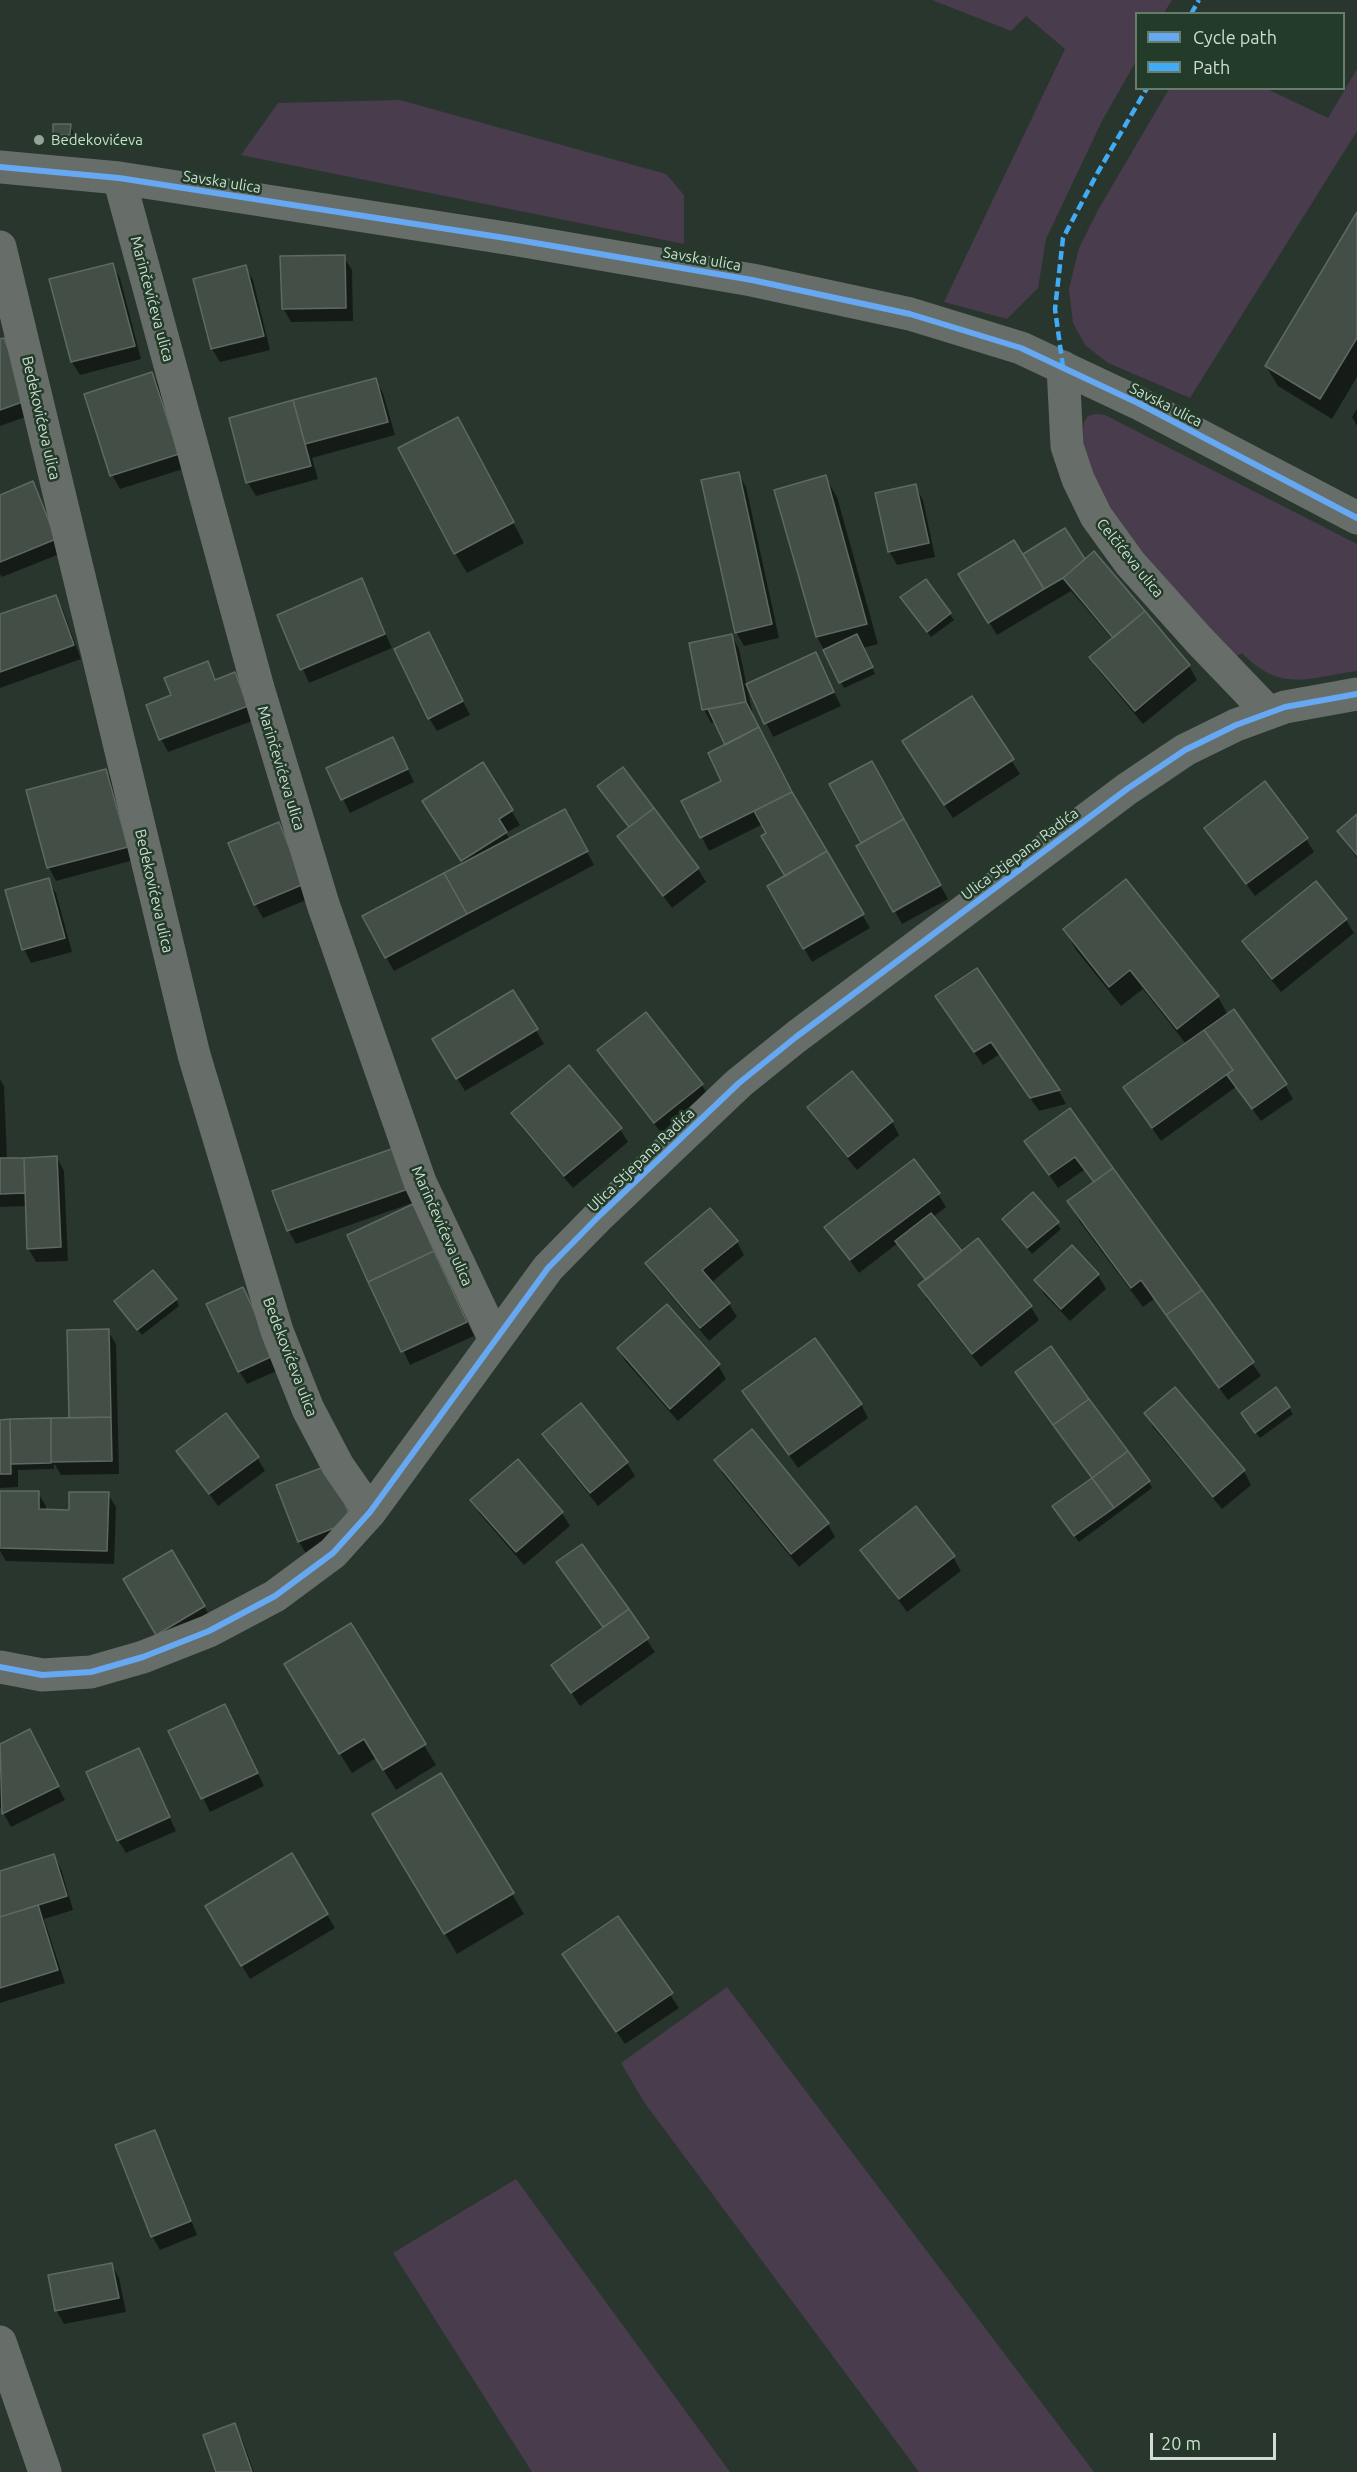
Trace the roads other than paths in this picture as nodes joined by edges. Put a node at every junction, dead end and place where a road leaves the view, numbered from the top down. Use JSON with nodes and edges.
{"nodes":[{"id":1,"x":0,"y":167,"type":"edge"},
{"id":2,"x":119,"y":178,"type":"junction"},
{"id":3,"x":0,"y":247,"type":"edge"},
{"id":4,"x":1063,"y":367,"type":"junction"},
{"id":5,"x":1357,"y":518,"type":"edge"},
{"id":6,"x":1357,"y":694,"type":"edge"},
{"id":7,"x":1269,"y":713,"type":"junction"},
{"id":8,"x":495,"y":1340,"type":"junction"},
{"id":9,"x":370,"y":1512,"type":"junction"},
{"id":10,"x":0,"y":1667,"type":"edge"},
{"id":11,"x":0,"y":2342,"type":"edge"},
{"id":12,"x":45,"y":2472,"type":"edge"}],
"edges":[{"from":1,"to":2,"type":"street","name":"Savska ulica"},
{"from":2,"to":4,"type":"street","name":"Savska ulica"},
{"from":2,"to":8,"type":"street","name":"Marinčevićeva ulica"},
{"from":3,"to":9,"type":"street","name":"Bedekovićeva ulica"},
{"from":4,"to":5,"type":"street","name":"Savska ulica"},
{"from":4,"to":7,"type":"street","name":"Celčićeva ulica"},
{"from":6,"to":7,"type":"street","name":"Ulica Stjepana Radića"},
{"from":7,"to":8,"type":"street","name":"Ulica Stjepana Radića"},
{"from":8,"to":9,"type":"street","name":"Ulica Stjepana Radića"},
{"from":9,"to":10,"type":"street","name":"Ulica Stjepana Radića"},
{"from":11,"to":12,"type":"street"}]}
